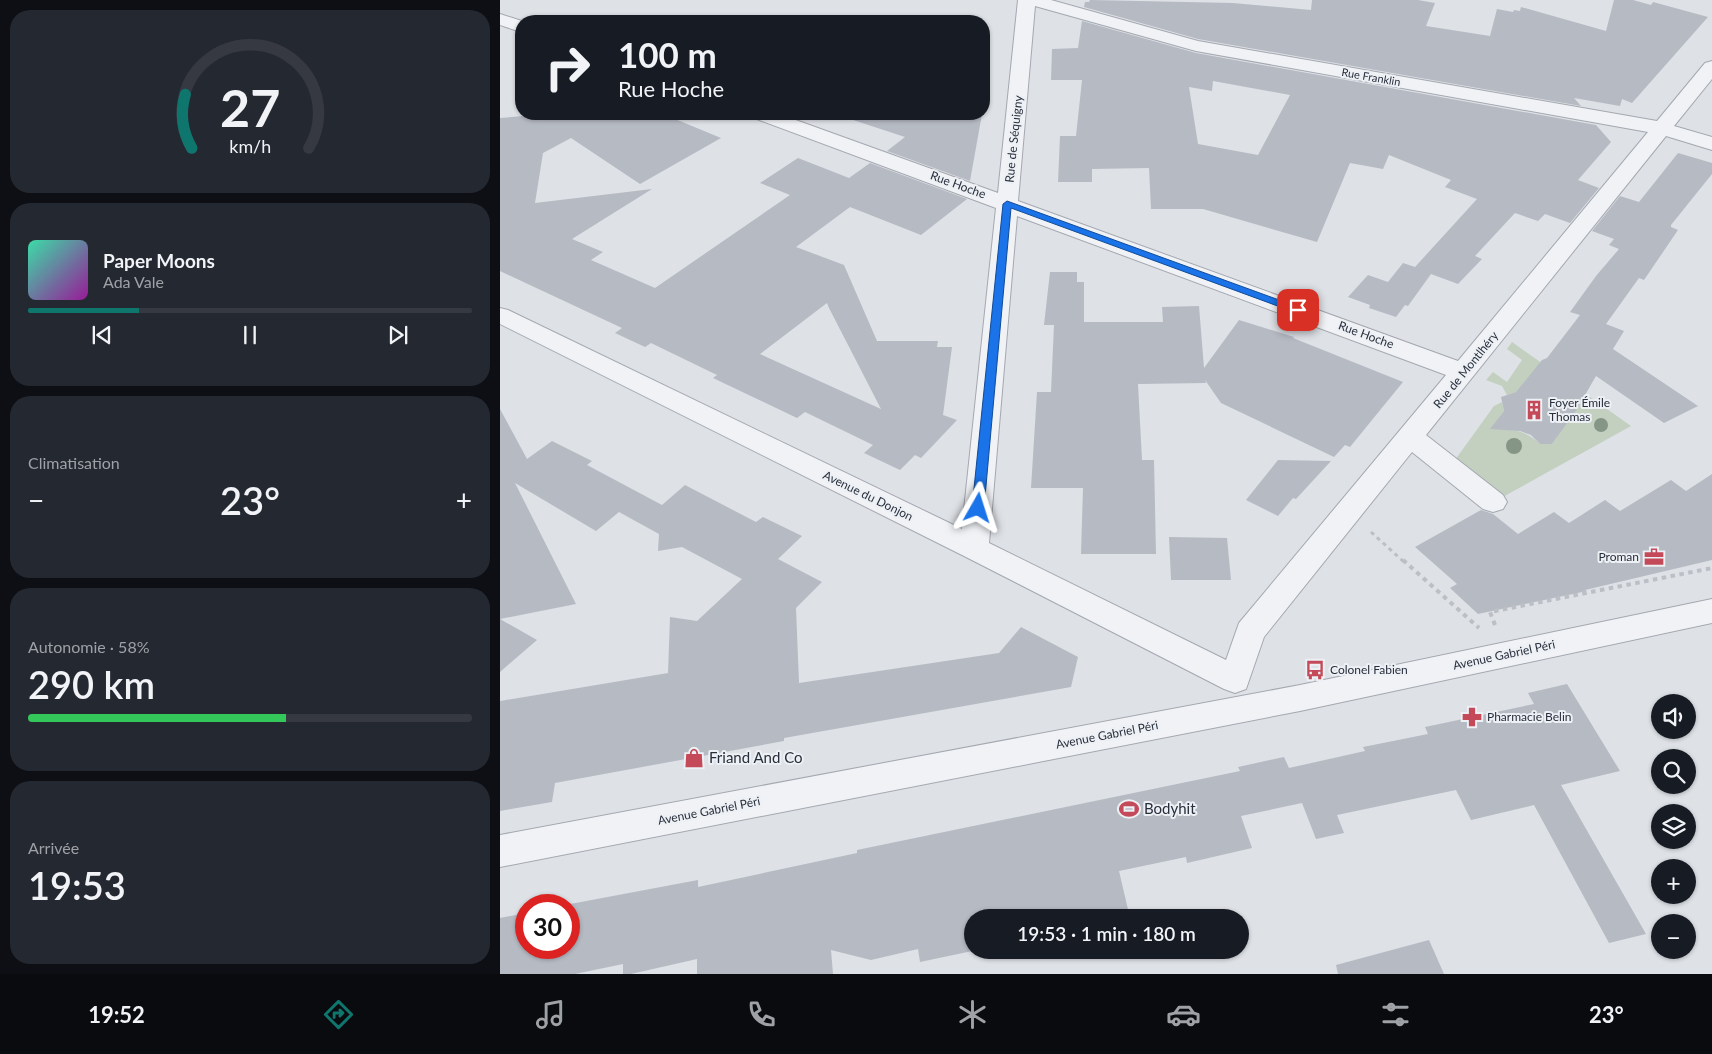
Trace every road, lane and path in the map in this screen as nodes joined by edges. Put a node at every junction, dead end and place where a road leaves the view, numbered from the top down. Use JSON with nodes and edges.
{"nodes":[{"id":1,"x":1027,"y":0,"type":"edge"},
{"id":2,"x":1032,"y":0,"type":"edge"},
{"id":3,"x":500,"y":19,"type":"edge"},
{"id":4,"x":515,"y":25,"type":"edge"},
{"id":5,"x":1712,"y":67,"type":"edge"},
{"id":6,"x":777,"y":120,"type":"edge"},
{"id":7,"x":1661,"y":128,"type":"junction"},
{"id":8,"x":1712,"y":144,"type":"edge"},
{"id":9,"x":1007,"y":204,"type":"junction"},
{"id":10,"x":500,"y":315,"type":"edge"},
{"id":11,"x":1464,"y":372,"type":"junction"},
{"id":12,"x":1411,"y":437,"type":"junction"},
{"id":13,"x":1493,"y":502,"type":"dead end"},
{"id":14,"x":1349,"y":512,"type":"junction"},
{"id":15,"x":974,"y":548,"type":"junction"},
{"id":16,"x":1712,"y":568,"type":"edge"},
{"id":17,"x":1712,"y":611,"type":"edge"},
{"id":18,"x":1496,"y":625,"type":"dead end"},
{"id":19,"x":1479,"y":628,"type":"dead end"},
{"id":20,"x":1240,"y":694,"type":"junction"},
{"id":21,"x":500,"y":851,"type":"edge"}],
"edges":[{"from":1,"to":9,"type":"street","name":"Rue de Séquigny"},
{"from":2,"to":7,"type":"street","name":"Rue Franklin"},
{"from":3,"to":4,"type":"street"},
{"from":5,"to":7,"type":"street","name":"Rue de Montlhéry"},
{"from":6,"to":9,"type":"street","name":"Rue Hoche"},
{"from":7,"to":8,"type":"street","name":"Rue Franklin"},
{"from":7,"to":11,"type":"street","name":"Rue de Montlhéry"},
{"from":9,"to":11,"type":"street","name":"Rue Hoche"},
{"from":9,"to":15,"type":"street","name":"Rue de Séquigny"},
{"from":10,"to":15,"type":"street","name":"Avenue du Donjon"},
{"from":11,"to":12,"type":"street","name":"Rue de Montlhéry"},
{"from":12,"to":13,"type":"street"},
{"from":12,"to":14,"type":"street","name":"Rue de Montlhéry"},
{"from":14,"to":19,"type":"path"},
{"from":14,"to":20,"type":"street","name":"Rue de Montlhéry"},
{"from":15,"to":20,"type":"street","name":"Avenue du Donjon"},
{"from":16,"to":18,"type":"path"},
{"from":17,"to":20,"type":"street","name":"Avenue Gabriel Péri"},
{"from":20,"to":21,"type":"street","name":"Avenue Gabriel Péri"}]}
